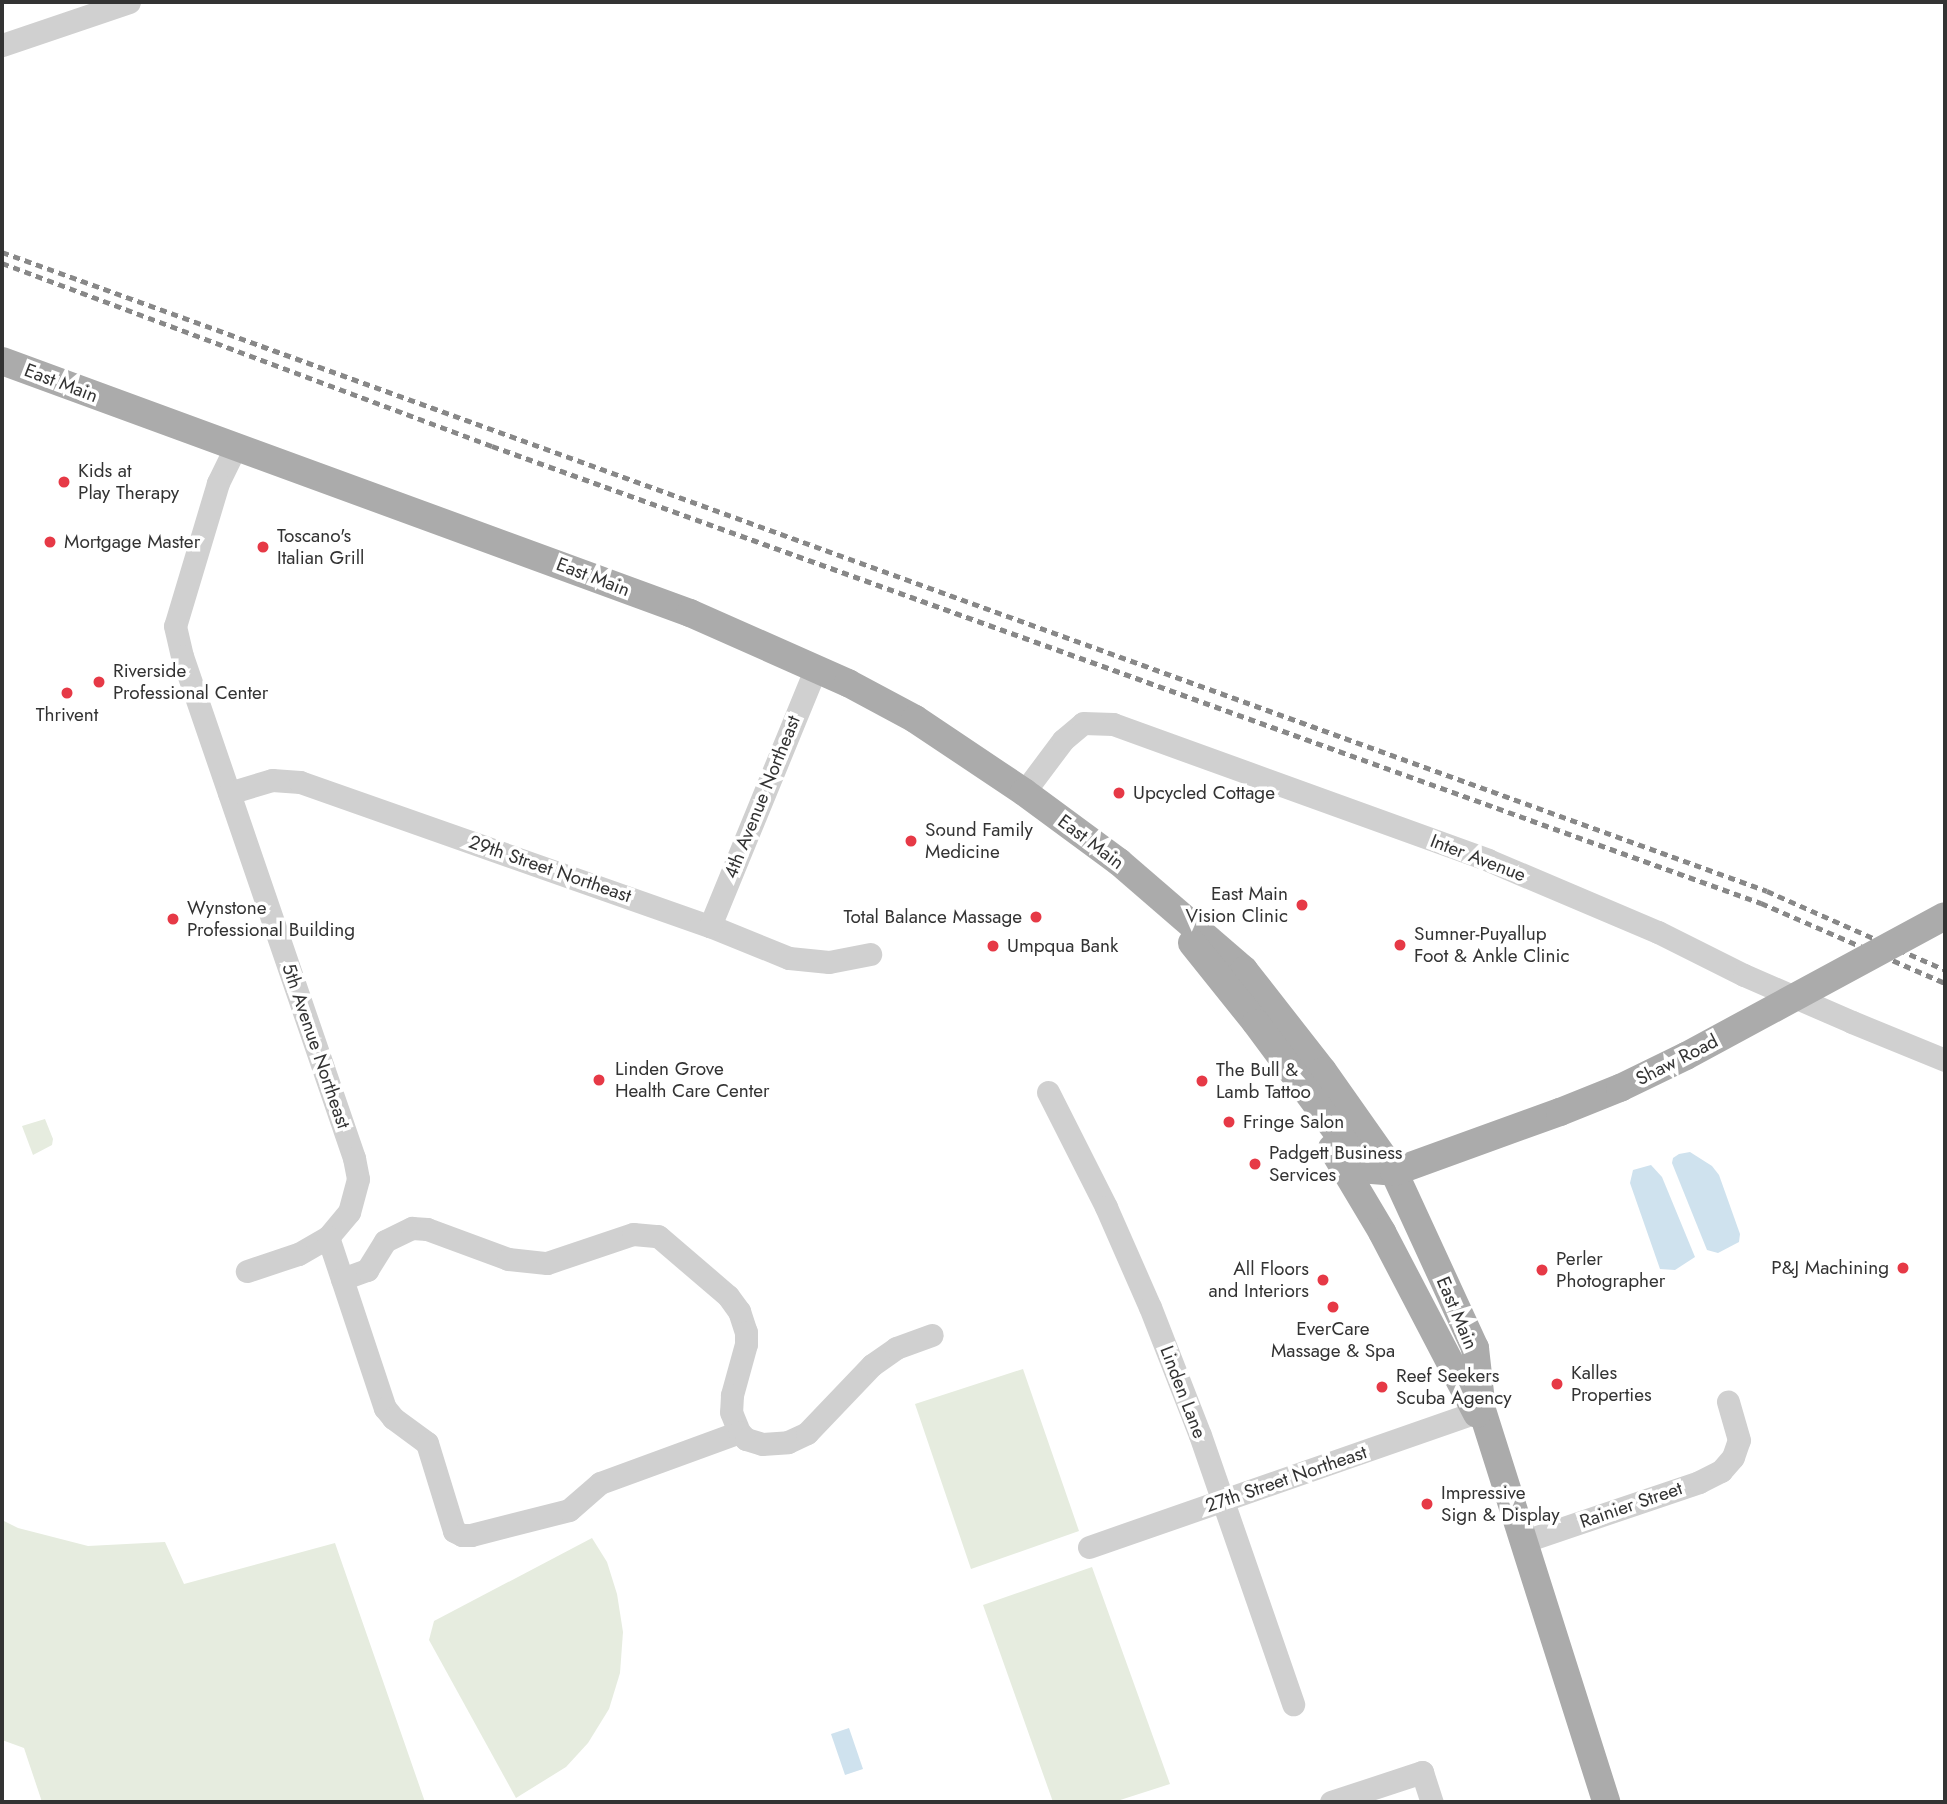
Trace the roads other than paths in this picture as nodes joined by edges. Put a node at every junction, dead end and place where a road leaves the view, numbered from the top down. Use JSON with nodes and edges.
{"nodes":[{"id":1,"x":130,"y":2,"type":"edge"},
{"id":2,"x":2,"y":45,"type":"edge"},
{"id":3,"x":2,"y":360,"type":"edge"},
{"id":4,"x":235,"y":448,"type":"junction"},
{"id":5,"x":816,"y":668,"type":"junction"},
{"id":6,"x":1024,"y":792,"type":"junction"},
{"id":7,"x":229,"y":793,"type":"junction"},
{"id":8,"x":1141,"y":881,"type":"junction"},
{"id":9,"x":1945,"y":916,"type":"edge"},
{"id":10,"x":710,"y":926,"type":"junction"},
{"id":11,"x":870,"y":954,"type":"dead end"},
{"id":12,"x":1256,"y":1023,"type":"junction"},
{"id":13,"x":1945,"y":1060,"type":"edge"},
{"id":14,"x":1048,"y":1092,"type":"dead end"},
{"id":15,"x":1394,"y":1172,"type":"junction"},
{"id":16,"x":328,"y":1237,"type":"junction"},
{"id":17,"x":247,"y":1271,"type":"dead end"},
{"id":18,"x":342,"y":1279,"type":"junction"},
{"id":19,"x":932,"y":1335,"type":"dead end"},
{"id":20,"x":1434,"y":1335,"type":"junction"},
{"id":21,"x":1728,"y":1402,"type":"dead end"},
{"id":22,"x":1479,"y":1411,"type":"junction"},
{"id":23,"x":739,"y":1432,"type":"junction"},
{"id":24,"x":1223,"y":1501,"type":"junction"},
{"id":25,"x":1522,"y":1542,"type":"junction"},
{"id":26,"x":1089,"y":1548,"type":"dead end"},
{"id":27,"x":1293,"y":1704,"type":"dead end"},
{"id":28,"x":1331,"y":1802,"type":"edge"},
{"id":29,"x":1432,"y":1802,"type":"edge"},
{"id":30,"x":1606,"y":1802,"type":"edge"}],
"edges":[{"from":1,"to":2,"type":"street"},
{"from":3,"to":4,"type":"main road","name":"East Main"},
{"from":4,"to":5,"type":"main road","name":"East Main"},
{"from":4,"to":7,"type":"street","name":"5th Avenue Northeast"},
{"from":5,"to":6,"type":"main road","name":"East Main"},
{"from":5,"to":10,"type":"street","name":"4th Avenue Northeast"},
{"from":6,"to":8,"type":"main road","name":"East Main"},
{"from":6,"to":13,"type":"street","name":"Inter Avenue"},
{"from":7,"to":10,"type":"street","name":"29th Street Northeast"},
{"from":7,"to":16,"type":"street","name":"5th Avenue Northeast"},
{"from":8,"to":12,"type":"main road","name":"East Main"},
{"from":8,"to":15,"type":"main road","name":"East Main"},
{"from":9,"to":15,"type":"main road","name":"Shaw Road","bridge":true},
{"from":10,"to":11,"type":"street","name":"29th Street Northeast"},
{"from":12,"to":15,"type":"main road","name":"East Main"},
{"from":12,"to":20,"type":"main road","name":"East Main"},
{"from":14,"to":24,"type":"street","name":"Linden Lane"},
{"from":15,"to":20,"type":"main road","name":"East Main"},
{"from":15,"to":22,"type":"main road","name":"East Main"},
{"from":16,"to":17,"type":"street","name":"5th Avenue Northeast"},
{"from":16,"to":18,"type":"street"},
{"from":18,"to":23,"type":"street"},
{"from":18,"to":23,"type":"street"},
{"from":19,"to":23,"type":"street"},
{"from":20,"to":22,"type":"main road","name":"East Main"},
{"from":21,"to":25,"type":"street","name":"Rainier Street"},
{"from":22,"to":24,"type":"street","name":"27th Street Northeast"},
{"from":22,"to":25,"type":"main road","name":"East Main"},
{"from":24,"to":26,"type":"street","name":"27th Street Northeast"},
{"from":24,"to":27,"type":"street","name":"Linden Lane"},
{"from":25,"to":30,"type":"main road","name":"East Main"},
{"from":28,"to":29,"type":"street"}]}
